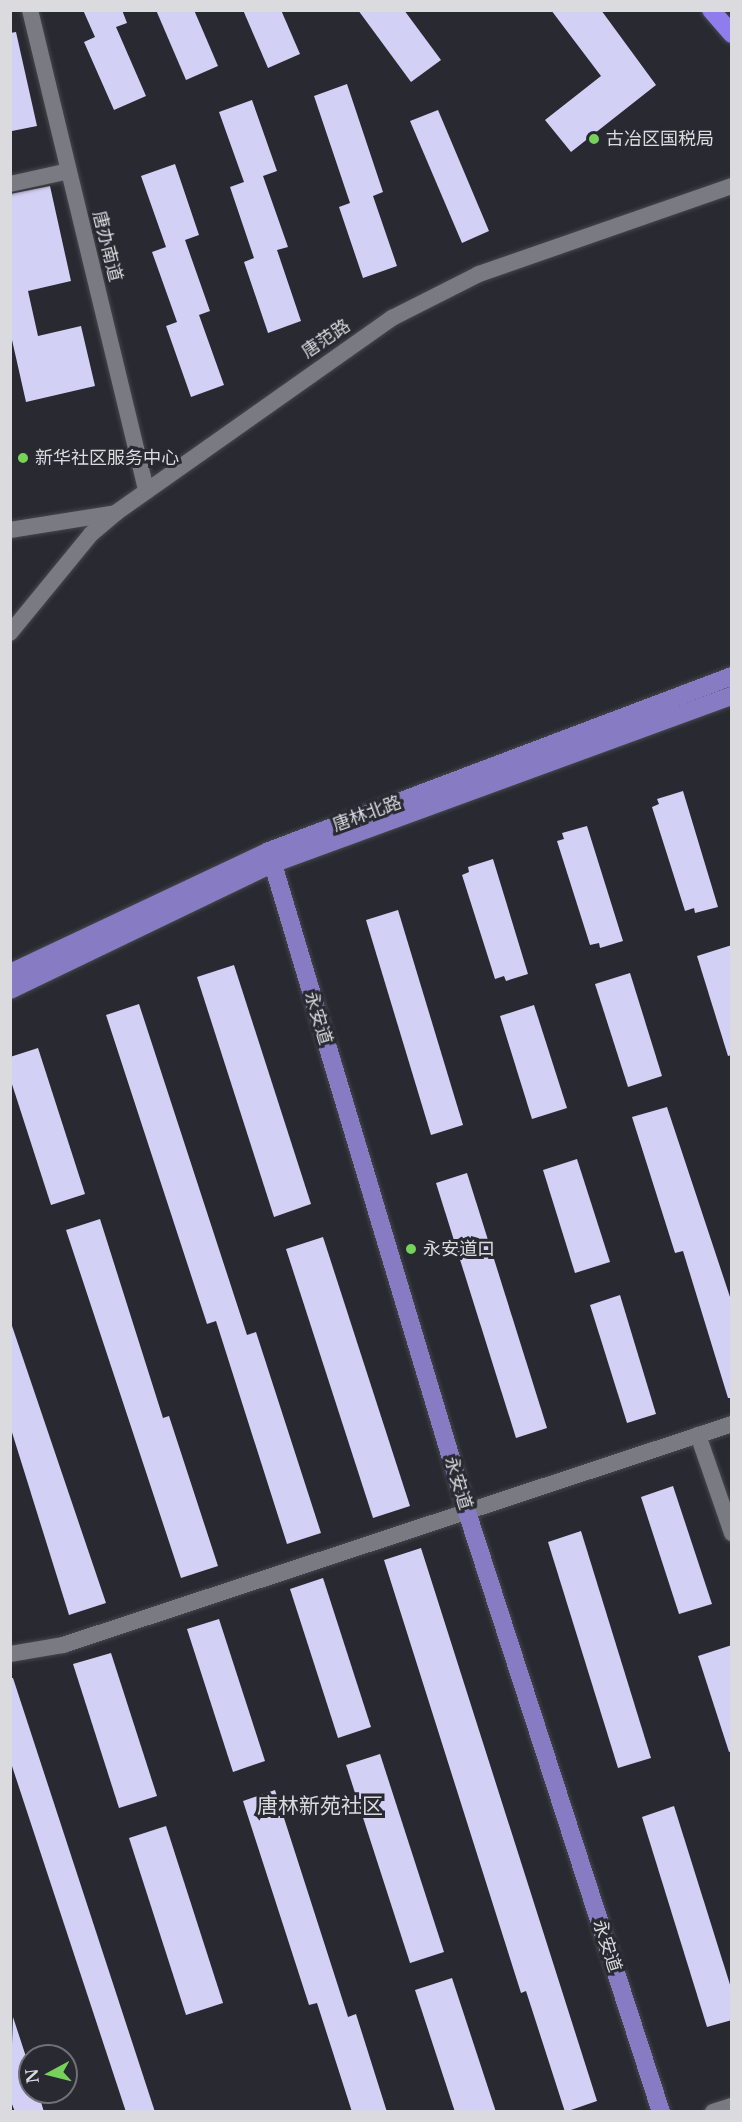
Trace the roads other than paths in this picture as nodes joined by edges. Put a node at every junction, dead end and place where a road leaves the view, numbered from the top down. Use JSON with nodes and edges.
{"nodes":[{"id":1,"x":30,"y":10,"type":"edge"},
{"id":2,"x":711,"y":10,"type":"edge"},
{"id":3,"x":732,"y":34,"type":"edge"},
{"id":4,"x":69,"y":171,"type":"junction"},
{"id":5,"x":10,"y":184,"type":"edge"},
{"id":6,"x":732,"y":186,"type":"edge"},
{"id":7,"x":146,"y":491,"type":"junction"},
{"id":8,"x":117,"y":513,"type":"junction"},
{"id":9,"x":10,"y":530,"type":"edge"},
{"id":10,"x":10,"y":633,"type":"edge"},
{"id":11,"x":732,"y":676,"type":"edge"},
{"id":12,"x":732,"y":696,"type":"edge"},
{"id":13,"x":270,"y":857,"type":"junction"},
{"id":14,"x":10,"y":973,"type":"edge"},
{"id":15,"x":10,"y":990,"type":"edge"},
{"id":16,"x":732,"y":1424,"type":"edge"},
{"id":17,"x":698,"y":1435,"type":"junction"},
{"id":18,"x":467,"y":1512,"type":"junction"},
{"id":19,"x":732,"y":1533,"type":"edge"},
{"id":20,"x":10,"y":1654,"type":"edge"},
{"id":21,"x":732,"y":2106,"type":"edge"},
{"id":22,"x":661,"y":2112,"type":"edge"},
{"id":23,"x":713,"y":2112,"type":"edge"}],
"edges":[{"from":1,"to":4,"type":"street","name":"唐办南道"},
{"from":2,"to":3,"type":"highway"},
{"from":4,"to":5,"type":"street"},
{"from":4,"to":7,"type":"street","name":"唐办南道"},
{"from":6,"to":7,"type":"street","name":"唐范路"},
{"from":7,"to":8,"type":"street","name":"唐范路"},
{"from":8,"to":9,"type":"street"},
{"from":8,"to":10,"type":"street","name":"唐范路"},
{"from":11,"to":13,"type":"main road","name":"唐林北路"},
{"from":12,"to":13,"type":"main road","name":"唐林北路"},
{"from":13,"to":14,"type":"main road","name":"唐林北路"},
{"from":13,"to":15,"type":"main road","name":"唐林北路"},
{"from":13,"to":18,"type":"main road","name":"永安道"},
{"from":16,"to":17,"type":"street"},
{"from":17,"to":18,"type":"street"},
{"from":17,"to":19,"type":"street"},
{"from":18,"to":20,"type":"street"},
{"from":18,"to":22,"type":"main road","name":"永安道"},
{"from":21,"to":23,"type":"street"}]}
